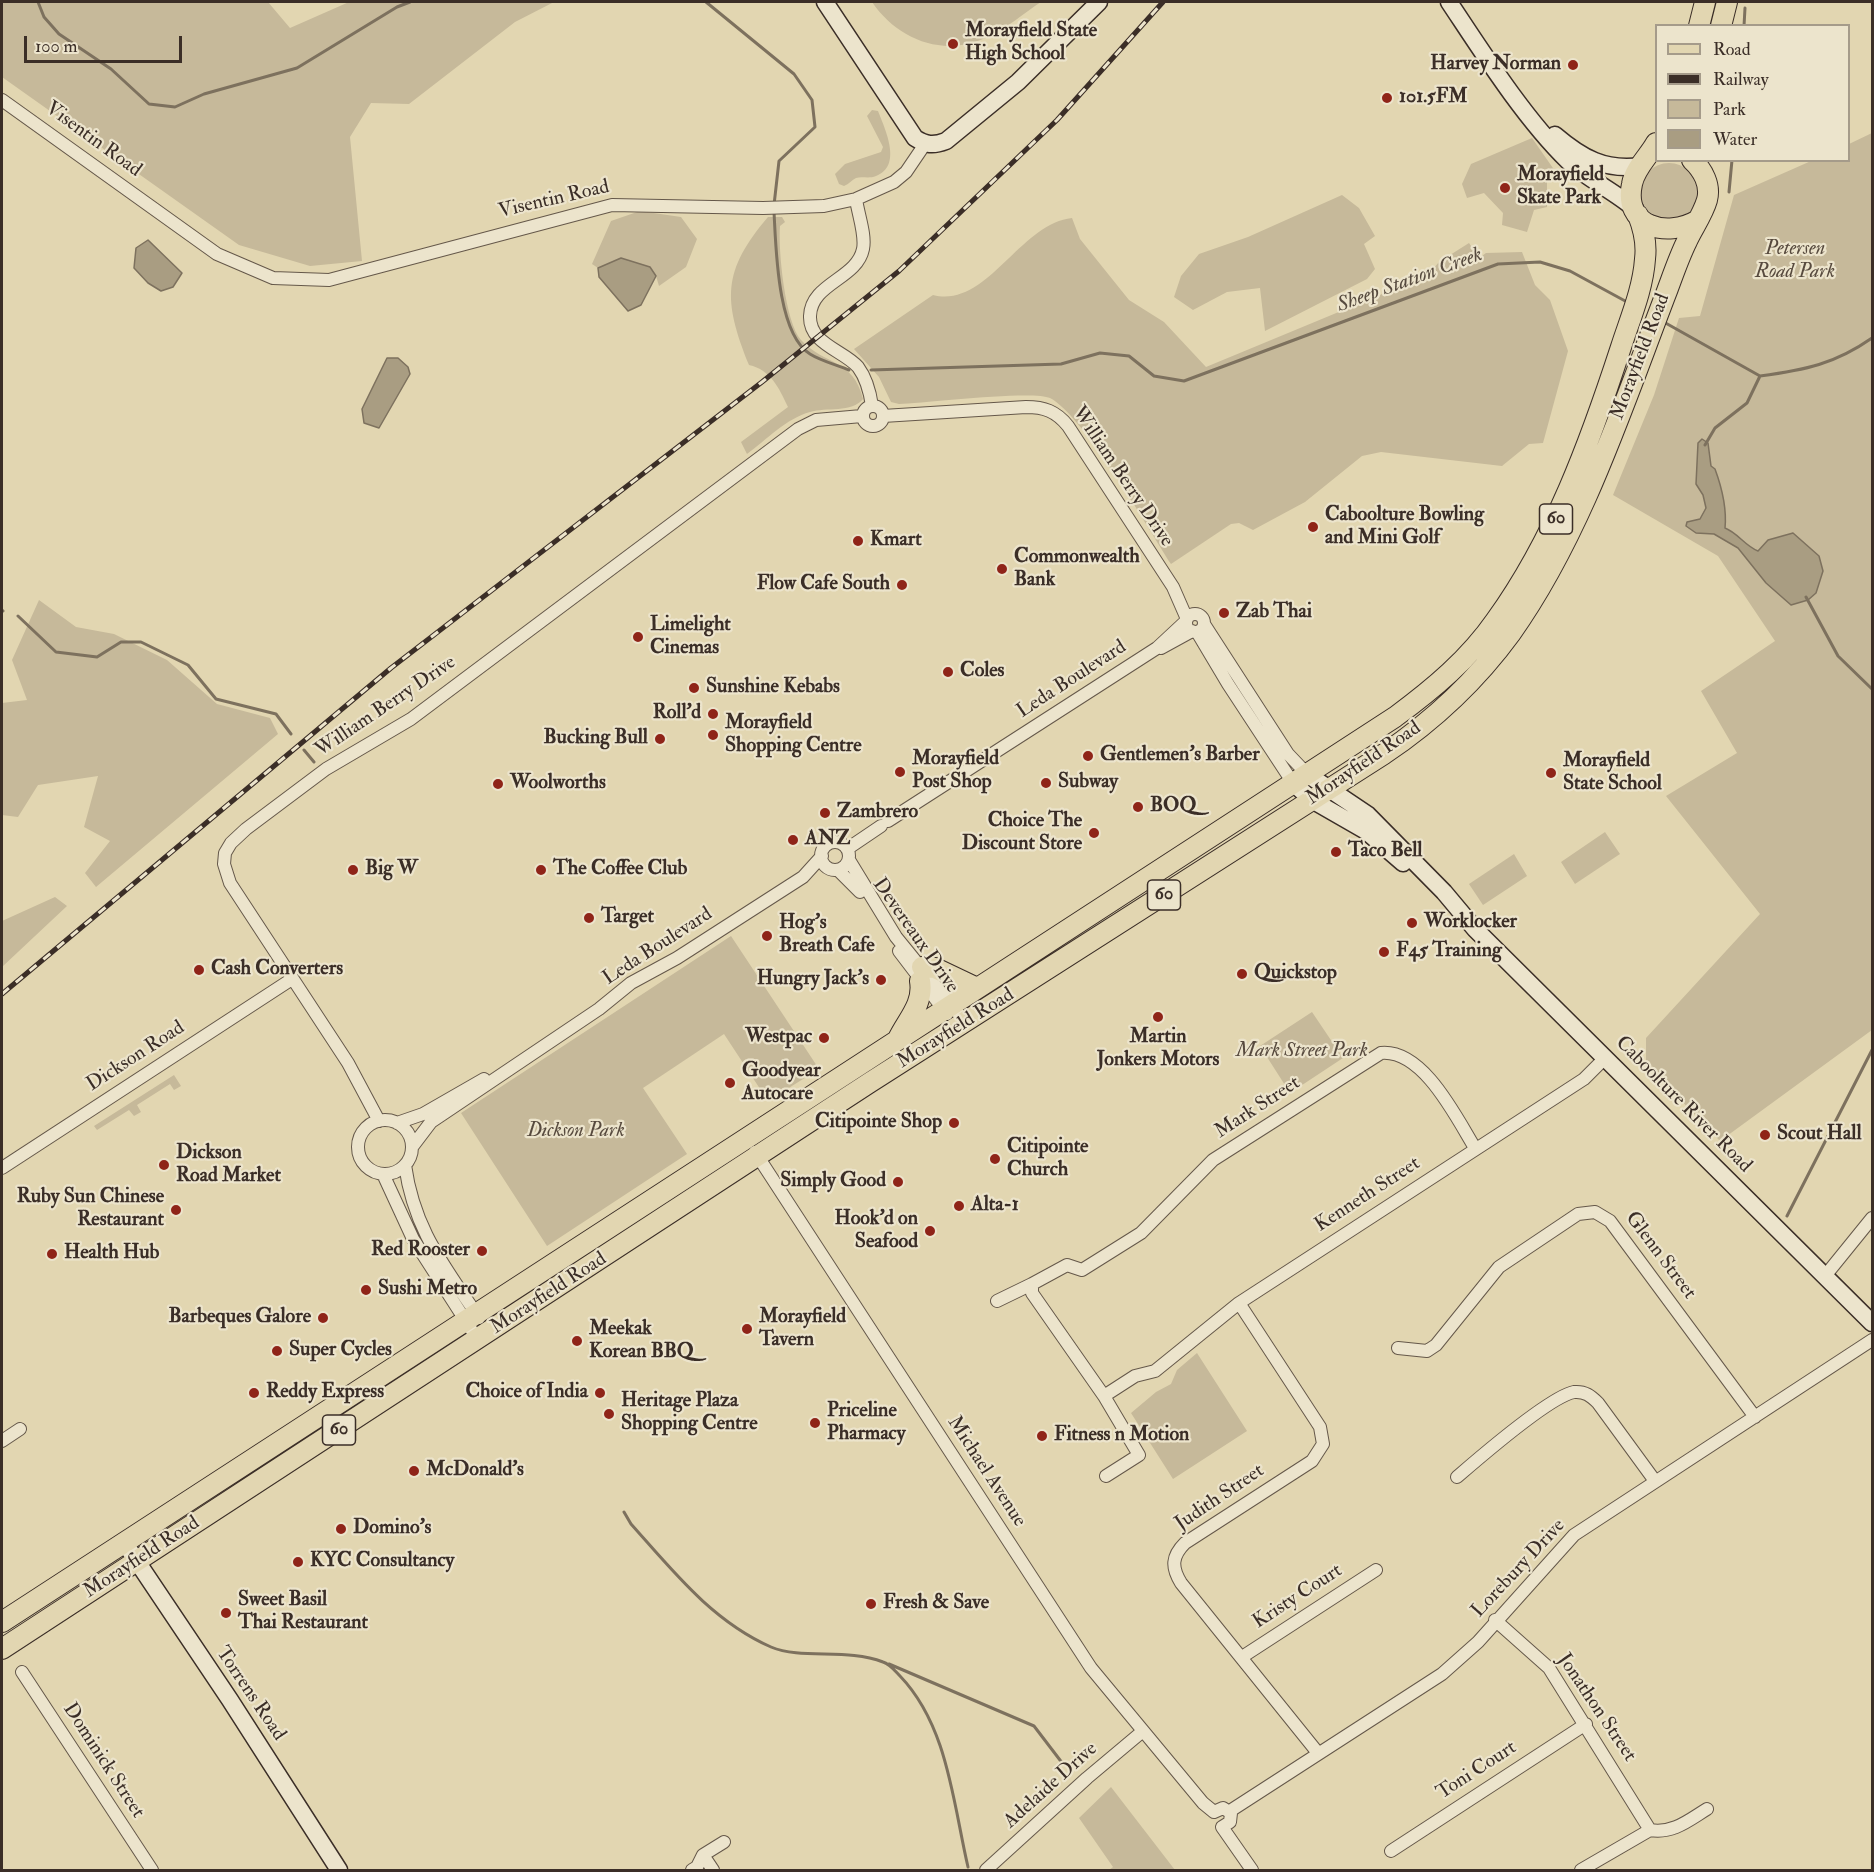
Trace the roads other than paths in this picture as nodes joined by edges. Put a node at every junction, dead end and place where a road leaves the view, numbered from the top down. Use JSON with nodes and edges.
{"nodes":[{"id":1,"x":825,"y":2,"type":"edge"},
{"id":2,"x":1098,"y":2,"type":"edge"},
{"id":3,"x":1449,"y":2,"type":"edge"},
{"id":4,"x":1461,"y":2,"type":"edge"},
{"id":5,"x":1705,"y":2,"type":"edge"},
{"id":6,"x":1727,"y":2,"type":"edge"},
{"id":7,"x":1700,"y":24,"type":"edge"},
{"id":8,"x":1721,"y":24,"type":"edge"},
{"id":9,"x":2,"y":100,"type":"edge"},
{"id":10,"x":925,"y":144,"type":"junction"},
{"id":11,"x":1655,"y":145,"type":"edge"},
{"id":12,"x":1647,"y":161,"type":"edge"},
{"id":13,"x":1695,"y":162,"type":"edge"},
{"id":14,"x":856,"y":199,"type":"junction"},
{"id":15,"x":1636,"y":212,"type":"junction"},
{"id":16,"x":1698,"y":220,"type":"junction"},
{"id":17,"x":872,"y":406,"type":"junction"},
{"id":18,"x":862,"y":416,"type":"junction"},
{"id":19,"x":883,"y":416,"type":"junction"},
{"id":20,"x":1194,"y":624,"type":"junction"},
{"id":21,"x":1300,"y":778,"type":"junction"},
{"id":22,"x":1329,"y":789,"type":"junction"},
{"id":23,"x":1312,"y":800,"type":"junction"},
{"id":24,"x":848,"y":854,"type":"junction"},
{"id":25,"x":822,"y":856,"type":"junction"},
{"id":26,"x":833,"y":869,"type":"junction"},
{"id":27,"x":803,"y":877,"type":"junction"},
{"id":28,"x":1463,"y":917,"type":"junction"},
{"id":29,"x":921,"y":974,"type":"junction"},
{"id":30,"x":292,"y":979,"type":"junction"},
{"id":31,"x":977,"y":988,"type":"junction"},
{"id":32,"x":948,"y":1007,"type":"junction"},
{"id":33,"x":962,"y":1026,"type":"junction"},
{"id":34,"x":898,"y":1039,"type":"junction"},
{"id":35,"x":1605,"y":1058,"type":"junction"},
{"id":36,"x":505,"y":1071,"type":"junction"},
{"id":37,"x":379,"y":1121,"type":"junction"},
{"id":38,"x":397,"y":1123,"type":"junction"},
{"id":39,"x":746,"y":1138,"type":"junction"},
{"id":40,"x":412,"y":1147,"type":"junction"},
{"id":41,"x":1475,"y":1148,"type":"junction"},
{"id":42,"x":758,"y":1156,"type":"junction"},
{"id":43,"x":405,"y":1165,"type":"junction"},
{"id":44,"x":2,"y":1168,"type":"edge"},
{"id":45,"x":383,"y":1174,"type":"junction"},
{"id":46,"x":1872,"y":1218,"type":"edge"},
{"id":47,"x":1825,"y":1276,"type":"junction"},
{"id":48,"x":1032,"y":1284,"type":"junction"},
{"id":49,"x":997,"y":1301,"type":"dead end"},
{"id":50,"x":1239,"y":1303,"type":"junction"},
{"id":51,"x":470,"y":1316,"type":"junction"},
{"id":52,"x":1872,"y":1323,"type":"edge"},
{"id":53,"x":483,"y":1337,"type":"junction"},
{"id":54,"x":1872,"y":1340,"type":"edge"},
{"id":55,"x":1398,"y":1348,"type":"dead end"},
{"id":56,"x":1104,"y":1396,"type":"junction"},
{"id":57,"x":1755,"y":1417,"type":"junction"},
{"id":58,"x":20,"y":1429,"type":"dead end"},
{"id":59,"x":2,"y":1441,"type":"edge"},
{"id":60,"x":1106,"y":1476,"type":"dead end"},
{"id":61,"x":1457,"y":1477,"type":"dead end"},
{"id":62,"x":1655,"y":1481,"type":"junction"},
{"id":63,"x":124,"y":1542,"type":"junction"},
{"id":64,"x":136,"y":1562,"type":"junction"},
{"id":65,"x":1376,"y":1570,"type":"dead end"},
{"id":66,"x":1495,"y":1620,"type":"junction"},
{"id":67,"x":2,"y":1622,"type":"edge"},
{"id":68,"x":2,"y":1650,"type":"edge"},
{"id":69,"x":1242,"y":1657,"type":"junction"},
{"id":70,"x":22,"y":1672,"type":"dead end"},
{"id":71,"x":1586,"y":1724,"type":"junction"},
{"id":72,"x":1143,"y":1731,"type":"junction"},
{"id":73,"x":1318,"y":1753,"type":"junction"},
{"id":74,"x":1707,"y":1809,"type":"dead end"},
{"id":75,"x":1230,"y":1811,"type":"junction"},
{"id":76,"x":1214,"y":1812,"type":"junction"},
{"id":77,"x":1222,"y":1827,"type":"junction"},
{"id":78,"x":1650,"y":1830,"type":"junction"},
{"id":79,"x":724,"y":1842,"type":"dead end"},
{"id":80,"x":1391,"y":1851,"type":"dead end"},
{"id":81,"x":703,"y":1855,"type":"junction"},
{"id":82,"x":152,"y":1870,"type":"edge"},
{"id":83,"x":339,"y":1870,"type":"edge"},
{"id":84,"x":692,"y":1870,"type":"edge"},
{"id":85,"x":713,"y":1870,"type":"edge"},
{"id":86,"x":986,"y":1870,"type":"edge"},
{"id":87,"x":1252,"y":1870,"type":"edge"},
{"id":88,"x":1581,"y":1870,"type":"edge"}],
"edges":[{"from":1,"to":10,"type":"main road"},
{"from":2,"to":10,"type":"main road"},
{"from":3,"to":15,"type":"main road"},
{"from":4,"to":12,"type":"main road"},
{"from":5,"to":7,"type":"main road"},
{"from":6,"to":8,"type":"main road"},
{"from":9,"to":14,"type":"street","name":"Visentin Road"},
{"from":10,"to":14,"type":"street","name":"Visentin Road"},
{"from":11,"to":12,"type":"main road","number":"60"},
{"from":12,"to":15,"type":"main road","number":"60"},
{"from":13,"to":16,"type":"main road","number":"60"},
{"from":14,"to":17,"type":"street"},
{"from":15,"to":16,"type":"main road"},
{"from":15,"to":21,"type":"main road","name":"Morayfield Road","number":"60"},
{"from":16,"to":22,"type":"main road","name":"Morayfield Road","number":"60"},
{"from":17,"to":18,"type":"street"},
{"from":17,"to":19,"type":"street"},
{"from":18,"to":19,"type":"street"},
{"from":18,"to":30,"type":"street","name":"William Berry Drive"},
{"from":19,"to":20,"type":"street","name":"William Berry Drive"},
{"from":20,"to":21,"type":"street","name":"William Berry Drive"},
{"from":20,"to":24,"type":"street","name":"Leda Boulevard"},
{"from":21,"to":22,"type":"main road","name":"Caboolture River Road"},
{"from":21,"to":23,"type":"main road","name":"Caboolture River Road"},
{"from":21,"to":31,"type":"main road","name":"Morayfield Road","number":"60"},
{"from":22,"to":23,"type":"main road","name":"Morayfield Road","number":"60"},
{"from":22,"to":28,"type":"main road","name":"Caboolture River Road"},
{"from":23,"to":28,"type":"main road","name":"Caboolture River Road"},
{"from":23,"to":33,"type":"main road","name":"Morayfield Road","number":"60"},
{"from":24,"to":25,"type":"street"},
{"from":24,"to":26,"type":"street"},
{"from":24,"to":29,"type":"street","name":"Devereaux Drive"},
{"from":25,"to":26,"type":"street"},
{"from":25,"to":27,"type":"street","name":"Leda Boulevard"},
{"from":26,"to":27,"type":"street","name":"Leda Boulevard"},
{"from":26,"to":29,"type":"street","name":"Devereaux Drive"},
{"from":27,"to":36,"type":"street","name":"Leda Boulevard"},
{"from":28,"to":35,"type":"main road","name":"Caboolture River Road"},
{"from":29,"to":31,"type":"main road"},
{"from":29,"to":32,"type":"street","name":"Devereaux Drive"},
{"from":29,"to":34,"type":"main road"},
{"from":30,"to":37,"type":"street","name":"William Berry Drive"},
{"from":30,"to":44,"type":"street","name":"Dickson Road"},
{"from":31,"to":32,"type":"main road","name":"Morayfield Road","number":"60"},
{"from":32,"to":33,"type":"street","name":"Devereaux Drive"},
{"from":32,"to":34,"type":"main road","name":"Morayfield Road","number":"60"},
{"from":33,"to":42,"type":"main road","name":"Morayfield Road","number":"60"},
{"from":34,"to":39,"type":"main road","name":"Morayfield Road","number":"60"},
{"from":35,"to":41,"type":"street","name":"Kenneth Street"},
{"from":35,"to":47,"type":"main road","name":"Caboolture River Road"},
{"from":36,"to":38,"type":"street","name":"Leda Boulevard"},
{"from":36,"to":40,"type":"street","name":"Leda Boulevard"},
{"from":37,"to":38,"type":"street"},
{"from":37,"to":45,"type":"street"},
{"from":38,"to":40,"type":"street"},
{"from":39,"to":42,"type":"street","name":"Michael Avenue"},
{"from":39,"to":51,"type":"main road","name":"Morayfield Road","number":"60"},
{"from":40,"to":43,"type":"street"},
{"from":41,"to":48,"type":"street","name":"Mark Street"},
{"from":41,"to":50,"type":"street","name":"Kenneth Street"},
{"from":42,"to":53,"type":"main road","name":"Morayfield Road","number":"60"},
{"from":42,"to":72,"type":"street","name":"Michael Avenue"},
{"from":43,"to":45,"type":"street"},
{"from":43,"to":51,"type":"street"},
{"from":45,"to":51,"type":"street"},
{"from":46,"to":47,"type":"street"},
{"from":47,"to":52,"type":"main road","name":"Caboolture River Road"},
{"from":48,"to":49,"type":"street"},
{"from":48,"to":56,"type":"street"},
{"from":50,"to":56,"type":"street","name":"Kenneth Street"},
{"from":50,"to":69,"type":"street","name":"Judith Street"},
{"from":51,"to":53,"type":"street"},
{"from":51,"to":63,"type":"main road","name":"Morayfield Road","number":"60"},
{"from":53,"to":64,"type":"main road","name":"Morayfield Road","number":"60"},
{"from":54,"to":57,"type":"street","name":"Lorebury Drive"},
{"from":55,"to":57,"type":"street","name":"Glenn Street"},
{"from":56,"to":60,"type":"street"},
{"from":57,"to":62,"type":"street","name":"Lorebury Drive"},
{"from":58,"to":59,"type":"street"},
{"from":61,"to":62,"type":"street"},
{"from":62,"to":66,"type":"street","name":"Lorebury Drive"},
{"from":63,"to":64,"type":"main road","name":"Torrens Road"},
{"from":63,"to":67,"type":"main road","name":"Morayfield Road","number":"60"},
{"from":64,"to":68,"type":"main road","name":"Morayfield Road","number":"60"},
{"from":64,"to":83,"type":"main road","name":"Torrens Road"},
{"from":65,"to":69,"type":"street","name":"Kristy Court"},
{"from":66,"to":71,"type":"street","name":"Jonathon Street"},
{"from":66,"to":73,"type":"street","name":"Lorebury Drive"},
{"from":69,"to":73,"type":"street","name":"Judith Street"},
{"from":70,"to":82,"type":"street","name":"Dominick Street"},
{"from":71,"to":78,"type":"street","name":"Jonathon Street"},
{"from":71,"to":80,"type":"street","name":"Toni Court"},
{"from":72,"to":76,"type":"street","name":"Michael Avenue"},
{"from":72,"to":86,"type":"street","name":"Adelaide Drive"},
{"from":73,"to":75,"type":"street","name":"Lorebury Drive"},
{"from":74,"to":78,"type":"street"},
{"from":75,"to":76,"type":"street"},
{"from":75,"to":77,"type":"street"},
{"from":76,"to":77,"type":"street"},
{"from":77,"to":87,"type":"street"},
{"from":78,"to":88,"type":"street"},
{"from":79,"to":81,"type":"street"},
{"from":81,"to":84,"type":"street"},
{"from":81,"to":85,"type":"street"}]}
